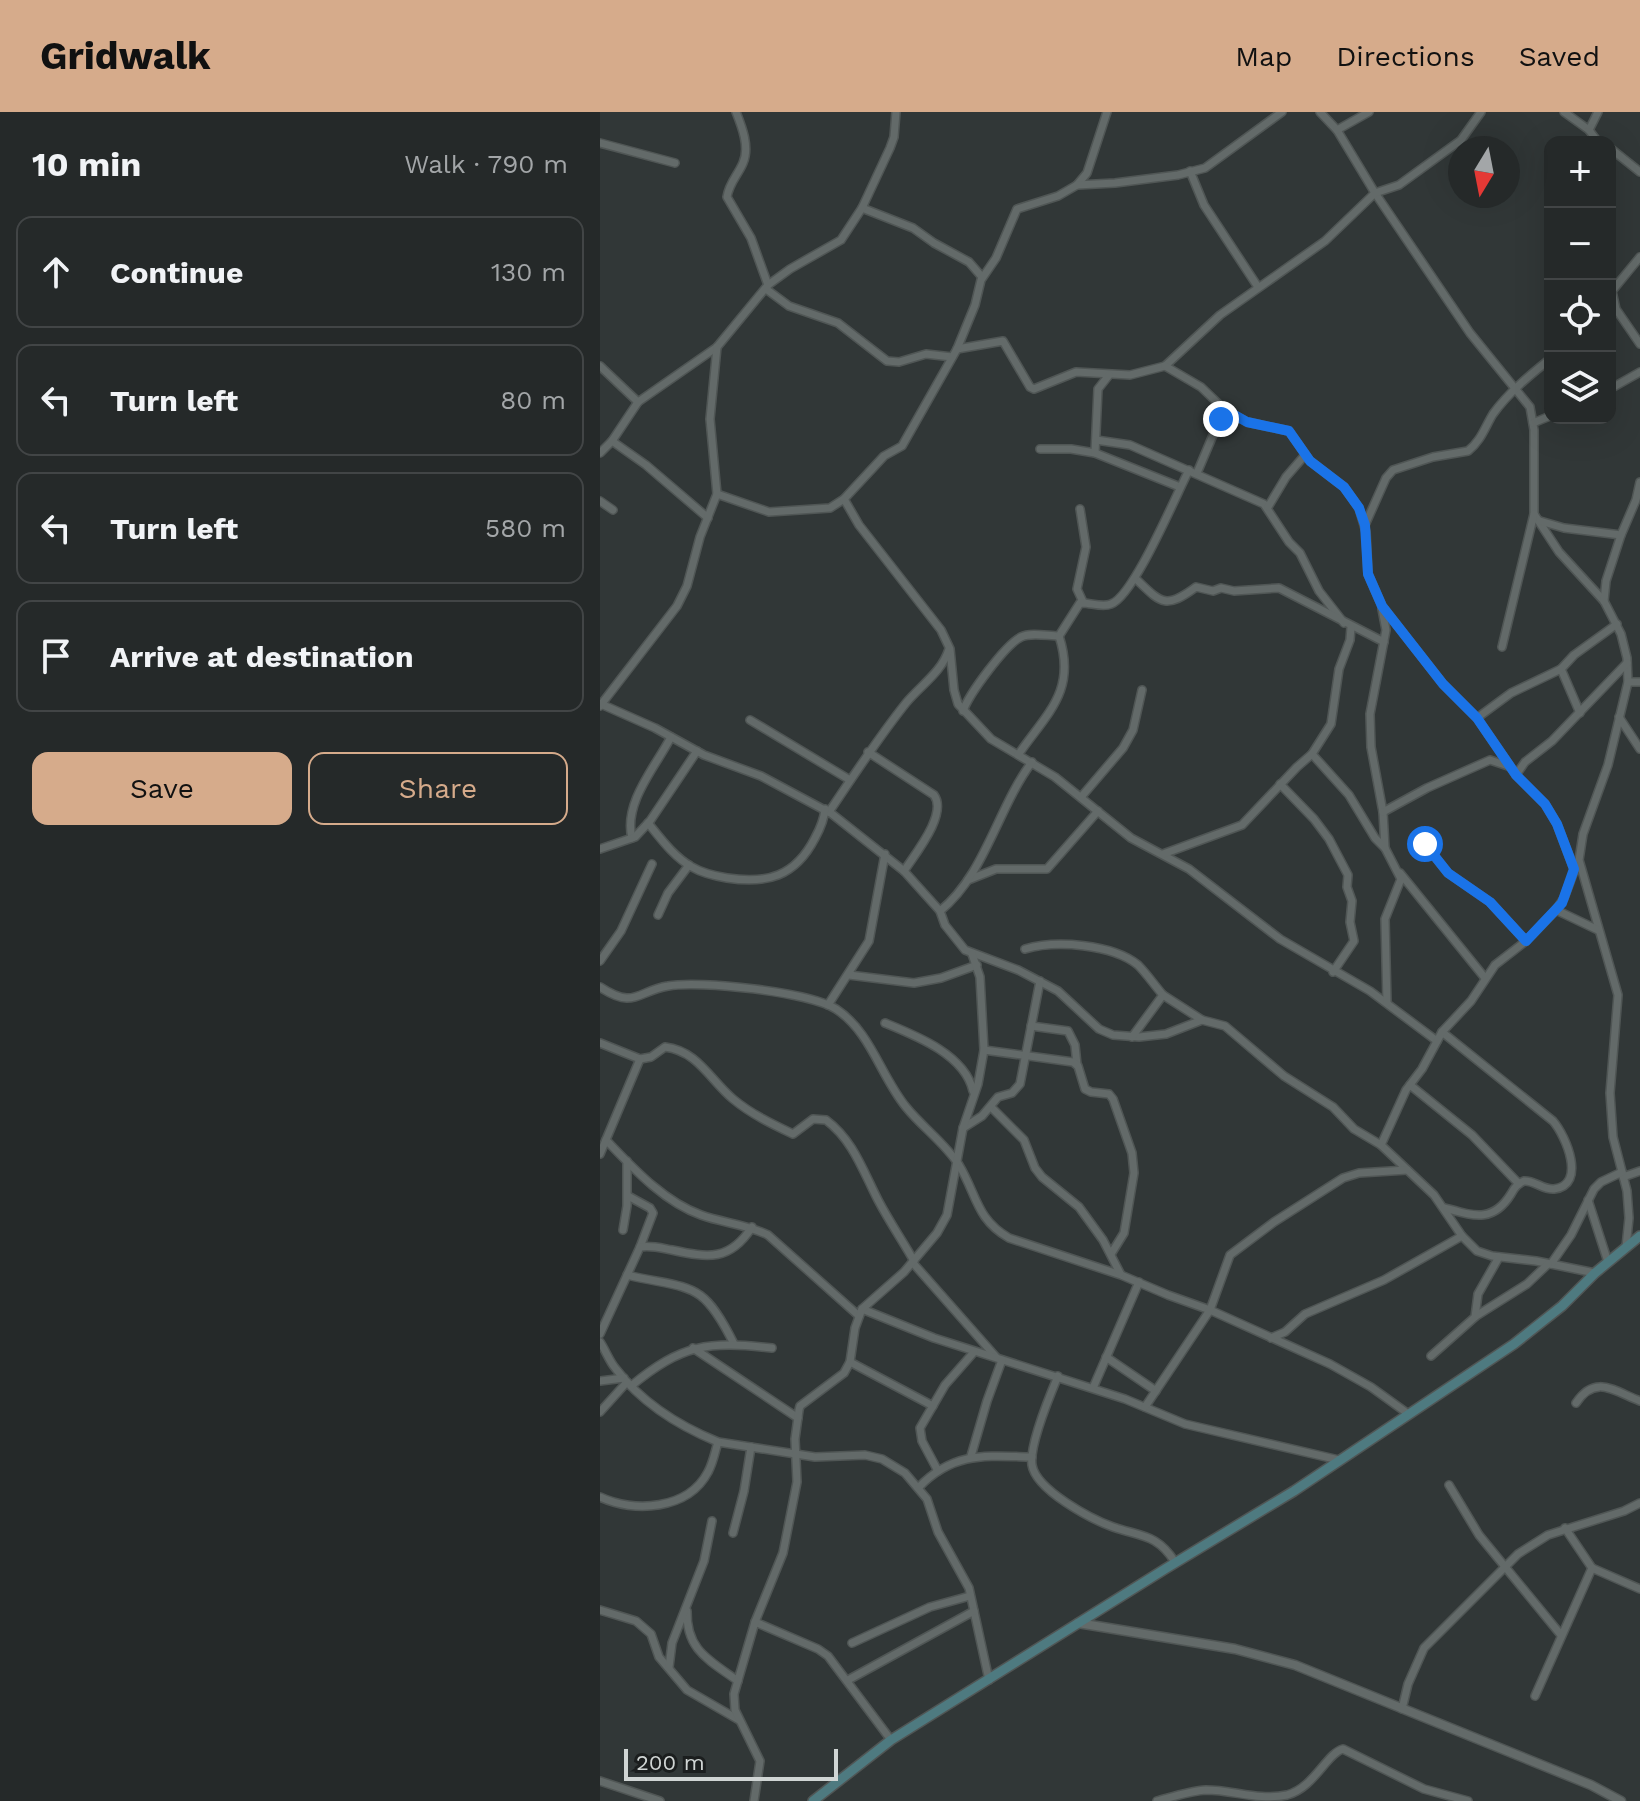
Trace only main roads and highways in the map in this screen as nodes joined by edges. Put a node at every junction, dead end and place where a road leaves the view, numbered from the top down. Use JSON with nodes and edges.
{"nodes":[{"id":1,"x":1635,"y":1243,"type":"edge"},
{"id":2,"x":813,"y":1801,"type":"edge"}],
"edges":[{"from":1,"to":2,"type":"main road"}]}
